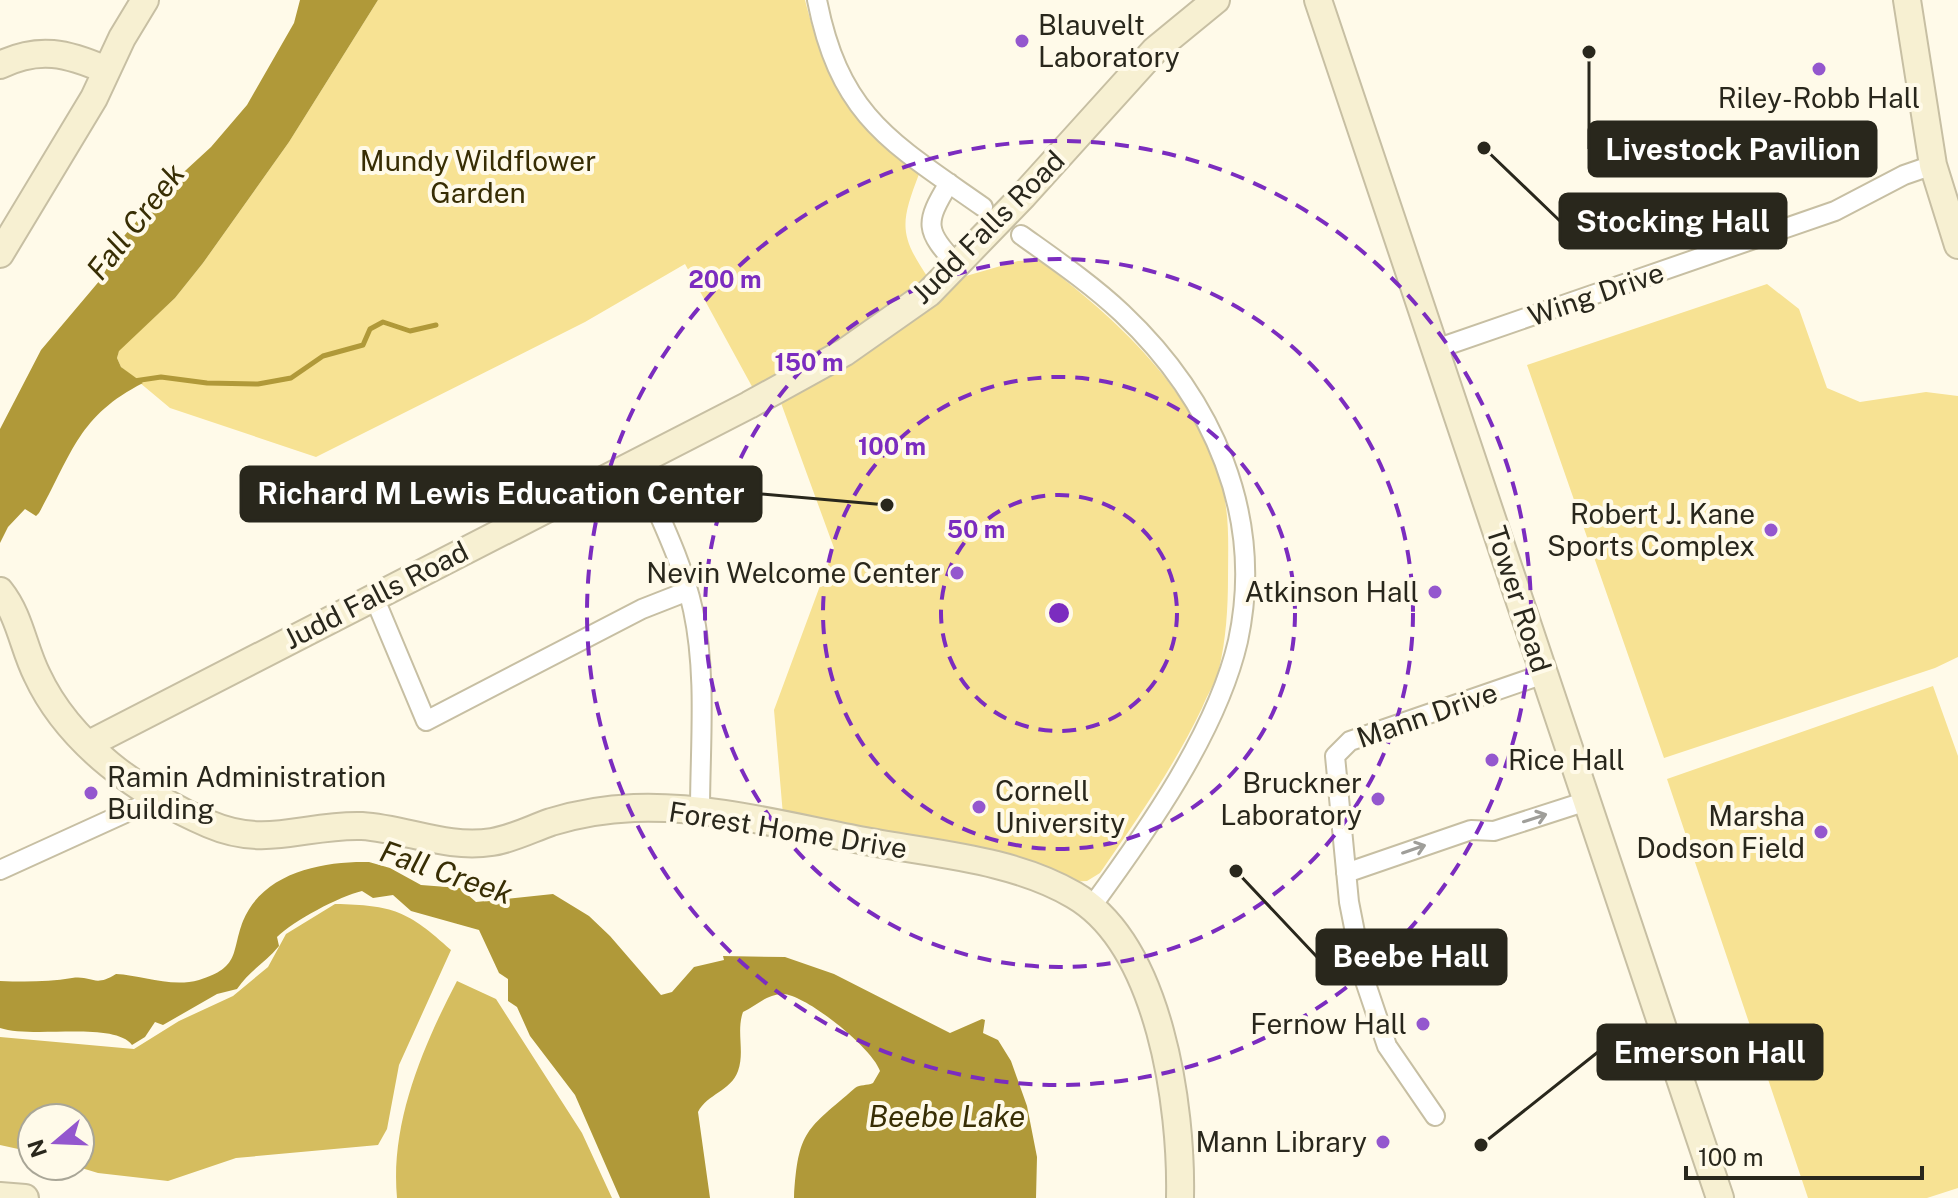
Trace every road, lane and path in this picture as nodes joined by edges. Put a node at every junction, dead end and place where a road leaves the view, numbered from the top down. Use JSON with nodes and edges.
{"nodes":[{"id":1,"x":145,"y":0,"type":"edge"},
{"id":2,"x":817,"y":0,"type":"edge"},
{"id":3,"x":1216,"y":0,"type":"edge"},
{"id":4,"x":1318,"y":0,"type":"edge"},
{"id":5,"x":1907,"y":0,"type":"edge"},
{"id":6,"x":0,"y":65,"type":"edge"},
{"id":7,"x":106,"y":70,"type":"junction"},
{"id":8,"x":1933,"y":165,"type":"junction"},
{"id":9,"x":949,"y":183,"type":"junction"},
{"id":10,"x":983,"y":207,"type":"dead end"},
{"id":11,"x":1021,"y":235,"type":"dead end"},
{"id":12,"x":1958,"y":245,"type":"edge"},
{"id":13,"x":0,"y":254,"type":"edge"},
{"id":14,"x":957,"y":265,"type":"junction"},
{"id":15,"x":1436,"y":349,"type":"junction"},
{"id":16,"x":636,"y":462,"type":"junction"},
{"id":17,"x":0,"y":591,"type":"edge"},
{"id":18,"x":688,"y":591,"type":"junction"},
{"id":19,"x":374,"y":597,"type":"junction"},
{"id":20,"x":8,"y":618,"type":"edge"},
{"id":21,"x":1544,"y":674,"type":"junction"},
{"id":22,"x":89,"y":744,"type":"junction"},
{"id":23,"x":154,"y":796,"type":"junction"},
{"id":24,"x":1587,"y":801,"type":"junction"},
{"id":25,"x":700,"y":811,"type":"junction"},
{"id":26,"x":0,"y":870,"type":"edge"},
{"id":27,"x":1346,"y":873,"type":"junction"},
{"id":28,"x":1092,"y":906,"type":"junction"},
{"id":29,"x":1435,"y":1116,"type":"dead end"},
{"id":30,"x":0,"y":1196,"type":"edge"},
{"id":31,"x":25,"y":1198,"type":"edge"},
{"id":32,"x":1180,"y":1198,"type":"edge"},
{"id":33,"x":1720,"y":1198,"type":"edge"}],
"edges":[{"from":1,"to":7,"type":"street"},
{"from":2,"to":9,"type":"street"},
{"from":3,"to":14,"type":"street","name":"Judd Falls Road"},
{"from":4,"to":15,"type":"street","name":"Tower Road"},
{"from":5,"to":8,"type":"street"},
{"from":6,"to":7,"type":"street"},
{"from":7,"to":13,"type":"street"},
{"from":8,"to":12,"type":"street"},
{"from":8,"to":15,"type":"street","name":"Wing Drive"},
{"from":9,"to":10,"type":"street"},
{"from":9,"to":14,"type":"street"},
{"from":11,"to":28,"type":"street"},
{"from":14,"to":16,"type":"street","name":"Judd Falls Road"},
{"from":15,"to":21,"type":"street","name":"Tower Road"},
{"from":16,"to":18,"type":"street"},
{"from":16,"to":19,"type":"street","name":"Judd Falls Road"},
{"from":17,"to":20,"type":"street","name":"Forest Home Drive"},
{"from":18,"to":19,"type":"street"},
{"from":18,"to":25,"type":"street"},
{"from":19,"to":22,"type":"street","name":"Judd Falls Road"},
{"from":20,"to":22,"type":"street","name":"Forest Home Drive"},
{"from":21,"to":24,"type":"street","name":"Tower Road"},
{"from":21,"to":27,"type":"street","name":"Mann Drive"},
{"from":22,"to":23,"type":"street","name":"Forest Home Drive"},
{"from":23,"to":25,"type":"street","name":"Forest Home Drive"},
{"from":23,"to":26,"type":"street"},
{"from":27,"to":24,"type":"street","one_way":true},
{"from":24,"to":33,"type":"street","name":"Tower Road"},
{"from":25,"to":28,"type":"street","name":"Forest Home Drive"},
{"from":27,"to":29,"type":"street","name":"Mann Drive"},
{"from":28,"to":32,"type":"street","name":"Forest Home Drive"},
{"from":30,"to":31,"type":"street"}]}
